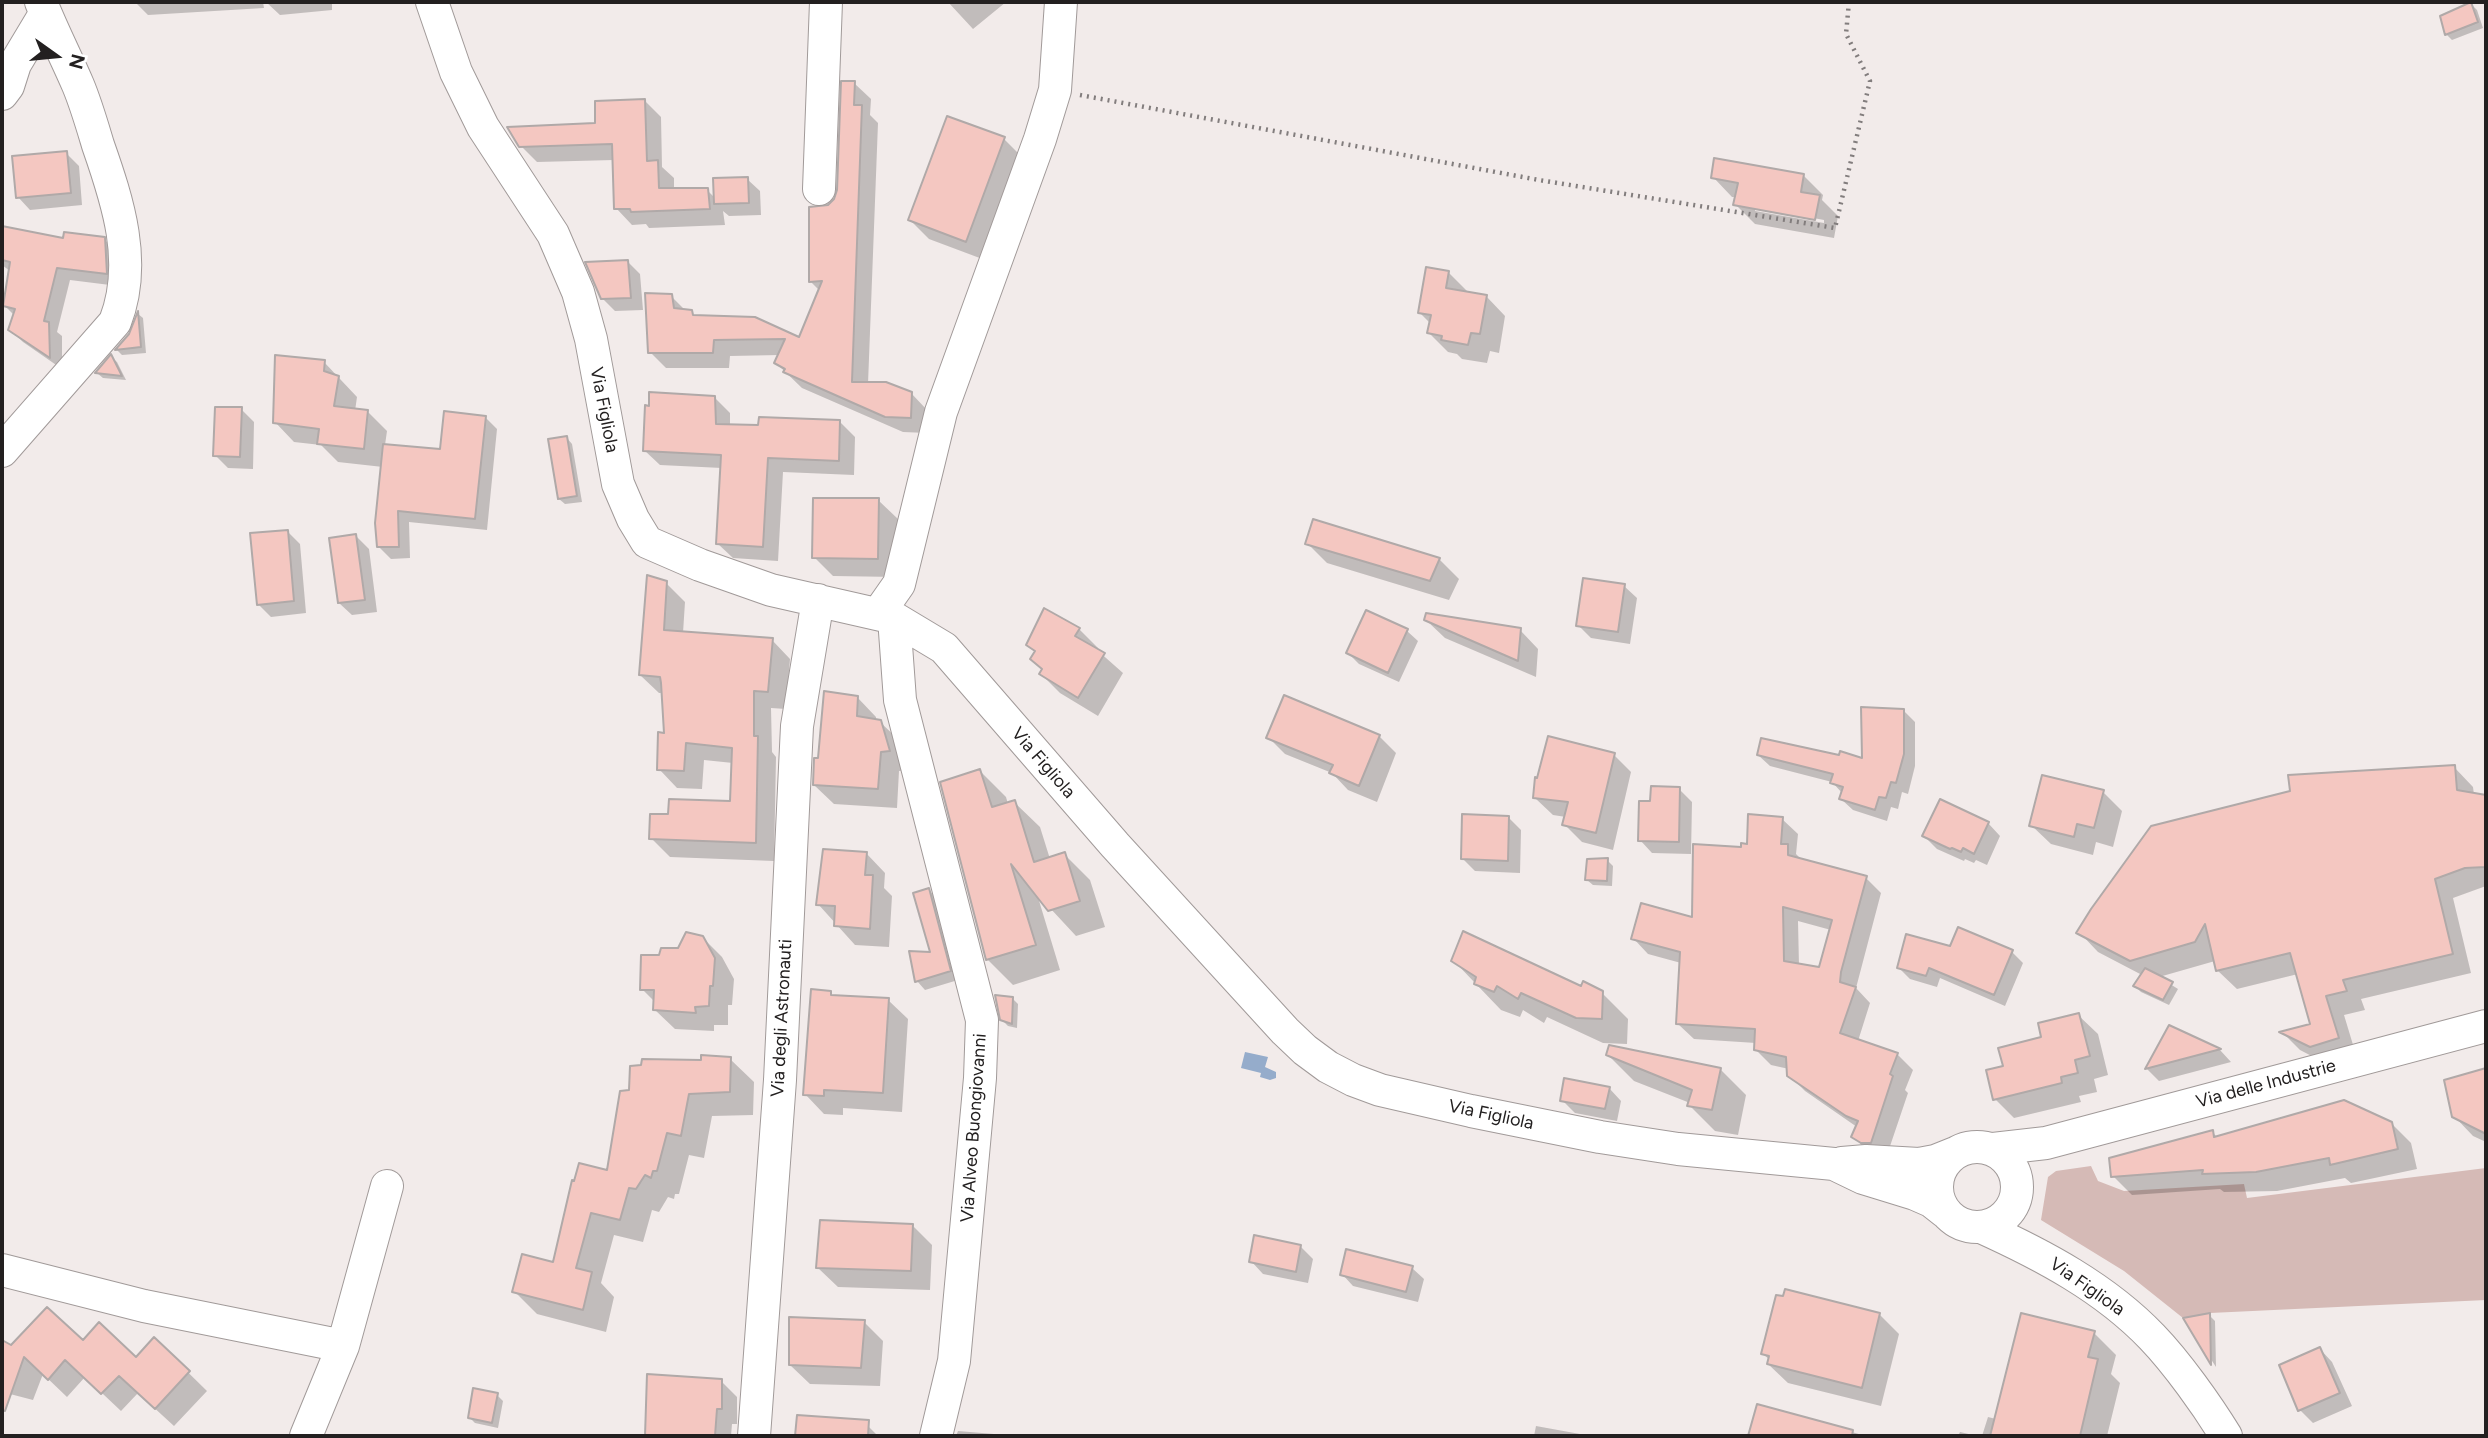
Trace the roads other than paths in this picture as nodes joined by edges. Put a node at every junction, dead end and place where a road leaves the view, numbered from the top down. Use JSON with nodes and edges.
{"nodes":[{"id":1,"x":432,"y":2,"type":"edge"},
{"id":2,"x":826,"y":2,"type":"edge"},
{"id":3,"x":1061,"y":2,"type":"edge"},
{"id":4,"x":43,"y":8,"type":"edge"},
{"id":5,"x":2,"y":94,"type":"edge"},
{"id":6,"x":819,"y":189,"type":"dead end"},
{"id":7,"x":2,"y":451,"type":"edge"},
{"id":8,"x":818,"y":600,"type":"junction"},
{"id":9,"x":886,"y":616,"type":"junction"},
{"id":10,"x":2486,"y":1026,"type":"edge"},
{"id":11,"x":2046,"y":1143,"type":"junction"},
{"id":12,"x":1993,"y":1149,"type":"junction"},
{"id":13,"x":1955,"y":1153,"type":"junction"},
{"id":14,"x":1834,"y":1164,"type":"junction"},
{"id":15,"x":387,"y":1186,"type":"dead end"},
{"id":16,"x":2015,"y":1191,"type":"junction"},
{"id":17,"x":1945,"y":1212,"type":"junction"},
{"id":18,"x":1982,"y":1227,"type":"junction"},
{"id":19,"x":2034,"y":1251,"type":"junction"},
{"id":20,"x":2,"y":1270,"type":"edge"},
{"id":21,"x":343,"y":1346,"type":"junction"},
{"id":22,"x":306,"y":1436,"type":"edge"},
{"id":23,"x":754,"y":1436,"type":"edge"},
{"id":24,"x":936,"y":1436,"type":"edge"},
{"id":25,"x":2226,"y":1436,"type":"edge"}],
"edges":[{"from":1,"to":8,"type":"street","name":"Via Figliola"},
{"from":2,"to":6,"type":"street"},
{"from":3,"to":9,"type":"street"},
{"from":4,"to":5,"type":"street"},
{"from":4,"to":7,"type":"street"},
{"from":8,"to":9,"type":"street","name":"Via Figliola"},
{"from":8,"to":23,"type":"street","name":"Via degli Astronauti"},
{"from":9,"to":14,"type":"street","name":"Via Figliola"},
{"from":9,"to":24,"type":"street","name":"Via Alveo Buongiovanni"},
{"from":10,"to":11,"type":"street","name":"Via delle Industrie"},
{"from":11,"to":12,"type":"street","name":"Via delle Industrie"},
{"from":11,"to":16,"type":"street"},
{"from":12,"to":13,"type":"street","name":"Via delle Industrie"},
{"from":12,"to":16,"type":"street"},
{"from":13,"to":14,"type":"street","name":"Via delle Industrie"},
{"from":13,"to":17,"type":"street"},
{"from":14,"to":17,"type":"street","name":"Via Figliola"},
{"from":15,"to":21,"type":"street"},
{"from":16,"to":18,"type":"street"},
{"from":16,"to":19,"type":"street"},
{"from":17,"to":18,"type":"street"},
{"from":18,"to":19,"type":"street","name":"Via Figliola"},
{"from":19,"to":25,"type":"street","name":"Via Figliola"},
{"from":20,"to":21,"type":"street"},
{"from":21,"to":22,"type":"street"}]}
